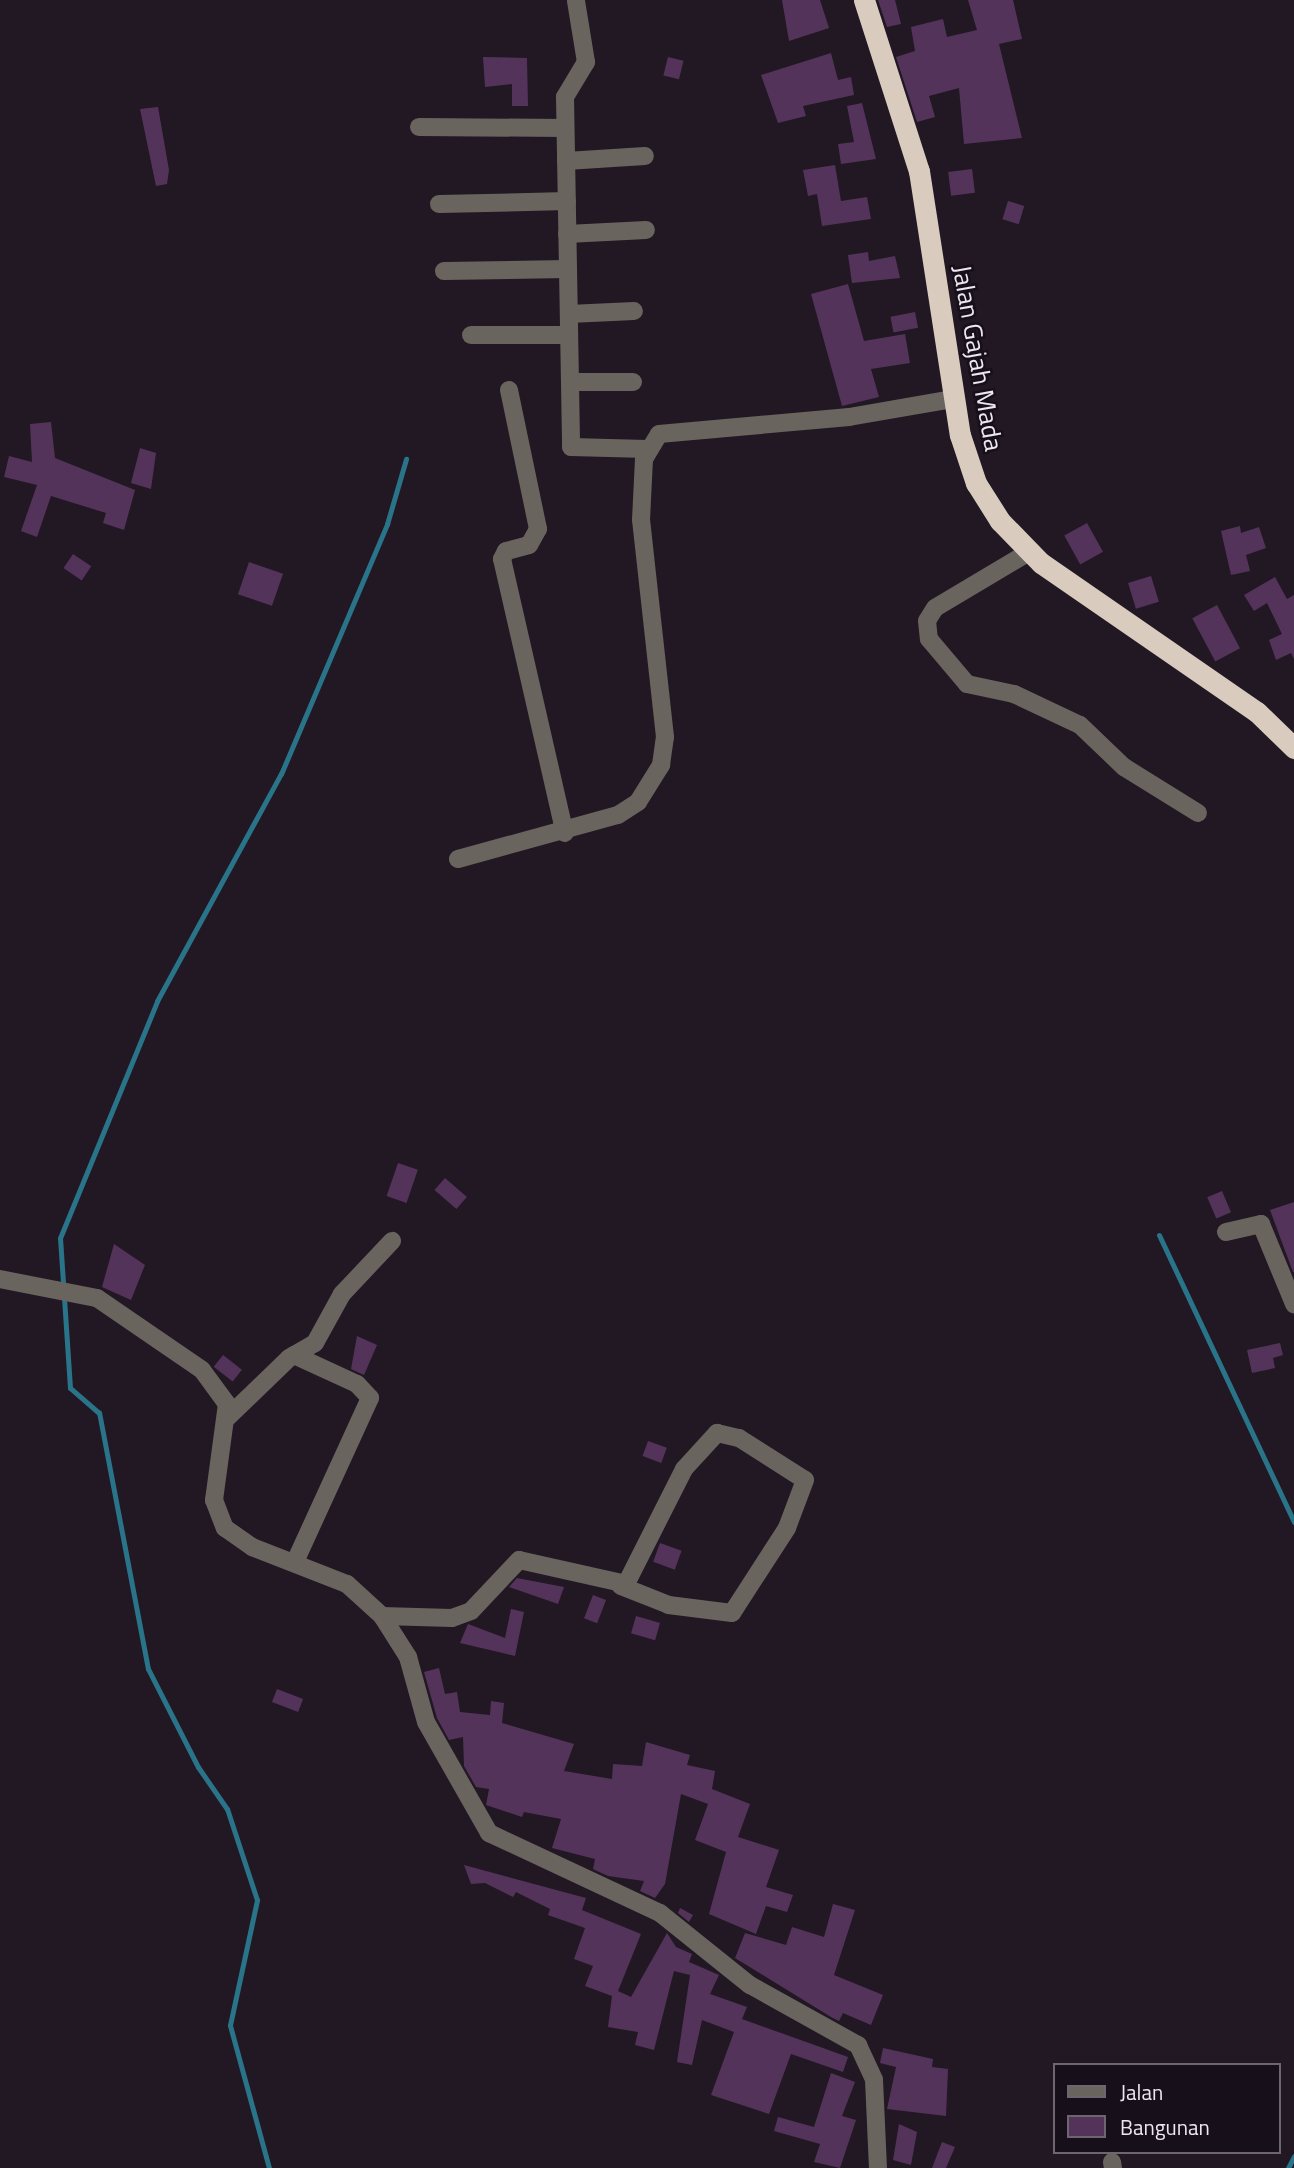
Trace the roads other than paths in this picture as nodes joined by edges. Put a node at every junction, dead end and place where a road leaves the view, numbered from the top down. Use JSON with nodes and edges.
{"nodes":[{"id":1,"x":864,"y":0,"type":"edge"},
{"id":2,"x":576,"y":1,"type":"edge"},
{"id":3,"x":419,"y":127,"type":"dead end"},
{"id":4,"x":565,"y":128,"type":"junction"},
{"id":5,"x":645,"y":156,"type":"dead end"},
{"id":6,"x":566,"y":160,"type":"junction"},
{"id":7,"x":567,"y":201,"type":"junction"},
{"id":8,"x":439,"y":204,"type":"dead end"},
{"id":9,"x":646,"y":230,"type":"dead end"},
{"id":10,"x":567,"y":234,"type":"junction"},
{"id":11,"x":568,"y":269,"type":"junction"},
{"id":12,"x":444,"y":271,"type":"dead end"},
{"id":13,"x":634,"y":311,"type":"dead end"},
{"id":14,"x":569,"y":314,"type":"junction"},
{"id":15,"x":471,"y":335,"type":"dead end"},
{"id":16,"x":569,"y":335,"type":"junction"},
{"id":17,"x":570,"y":382,"type":"junction"},
{"id":18,"x":633,"y":382,"type":"dead end"},
{"id":19,"x":509,"y":390,"type":"dead end"},
{"id":20,"x":953,"y":399,"type":"junction"},
{"id":21,"x":647,"y":449,"type":"junction"},
{"id":22,"x":1029,"y":552,"type":"junction"},
{"id":23,"x":1294,"y":748,"type":"edge"},
{"id":24,"x":1198,"y":813,"type":"dead end"},
{"id":25,"x":565,"y":833,"type":"junction"},
{"id":26,"x":458,"y":859,"type":"dead end"},
{"id":27,"x":1226,"y":1232,"type":"dead end"},
{"id":28,"x":392,"y":1241,"type":"dead end"},
{"id":29,"x":0,"y":1279,"type":"edge"},
{"id":30,"x":1292,"y":1292,"type":"edge"},
{"id":31,"x":294,"y":1356,"type":"junction"},
{"id":32,"x":228,"y":1417,"type":"junction"},
{"id":33,"x":295,"y":1562,"type":"junction"},
{"id":34,"x":621,"y":1586,"type":"junction"},
{"id":35,"x":382,"y":1616,"type":"junction"},
{"id":36,"x":878,"y":2168,"type":"edge"}],
"edges":[{"from":1,"to":20,"type":"highway","name":"Jalan Gajah Mada"},
{"from":2,"to":4,"type":"street"},
{"from":3,"to":4,"type":"street"},
{"from":4,"to":6,"type":"street"},
{"from":5,"to":6,"type":"street"},
{"from":6,"to":7,"type":"street"},
{"from":7,"to":8,"type":"street"},
{"from":7,"to":10,"type":"street"},
{"from":9,"to":10,"type":"street"},
{"from":10,"to":11,"type":"street"},
{"from":11,"to":12,"type":"street"},
{"from":11,"to":14,"type":"street"},
{"from":13,"to":14,"type":"street"},
{"from":14,"to":16,"type":"street"},
{"from":15,"to":16,"type":"street"},
{"from":16,"to":17,"type":"street"},
{"from":17,"to":18,"type":"street"},
{"from":17,"to":21,"type":"street"},
{"from":19,"to":25,"type":"street"},
{"from":20,"to":21,"type":"street"},
{"from":20,"to":22,"type":"highway","name":"Jalan Gajah Mada"},
{"from":21,"to":25,"type":"street"},
{"from":22,"to":23,"type":"highway","name":"Jalan Gajah Mada"},
{"from":22,"to":24,"type":"street"},
{"from":25,"to":26,"type":"street"},
{"from":27,"to":30,"type":"street"},
{"from":28,"to":31,"type":"street"},
{"from":29,"to":32,"type":"street"},
{"from":31,"to":32,"type":"street"},
{"from":31,"to":33,"type":"street"},
{"from":32,"to":33,"type":"street"},
{"from":33,"to":35,"type":"street"},
{"from":34,"to":34,"type":"street"},
{"from":34,"to":35,"type":"street"},
{"from":35,"to":36,"type":"street"}]}
